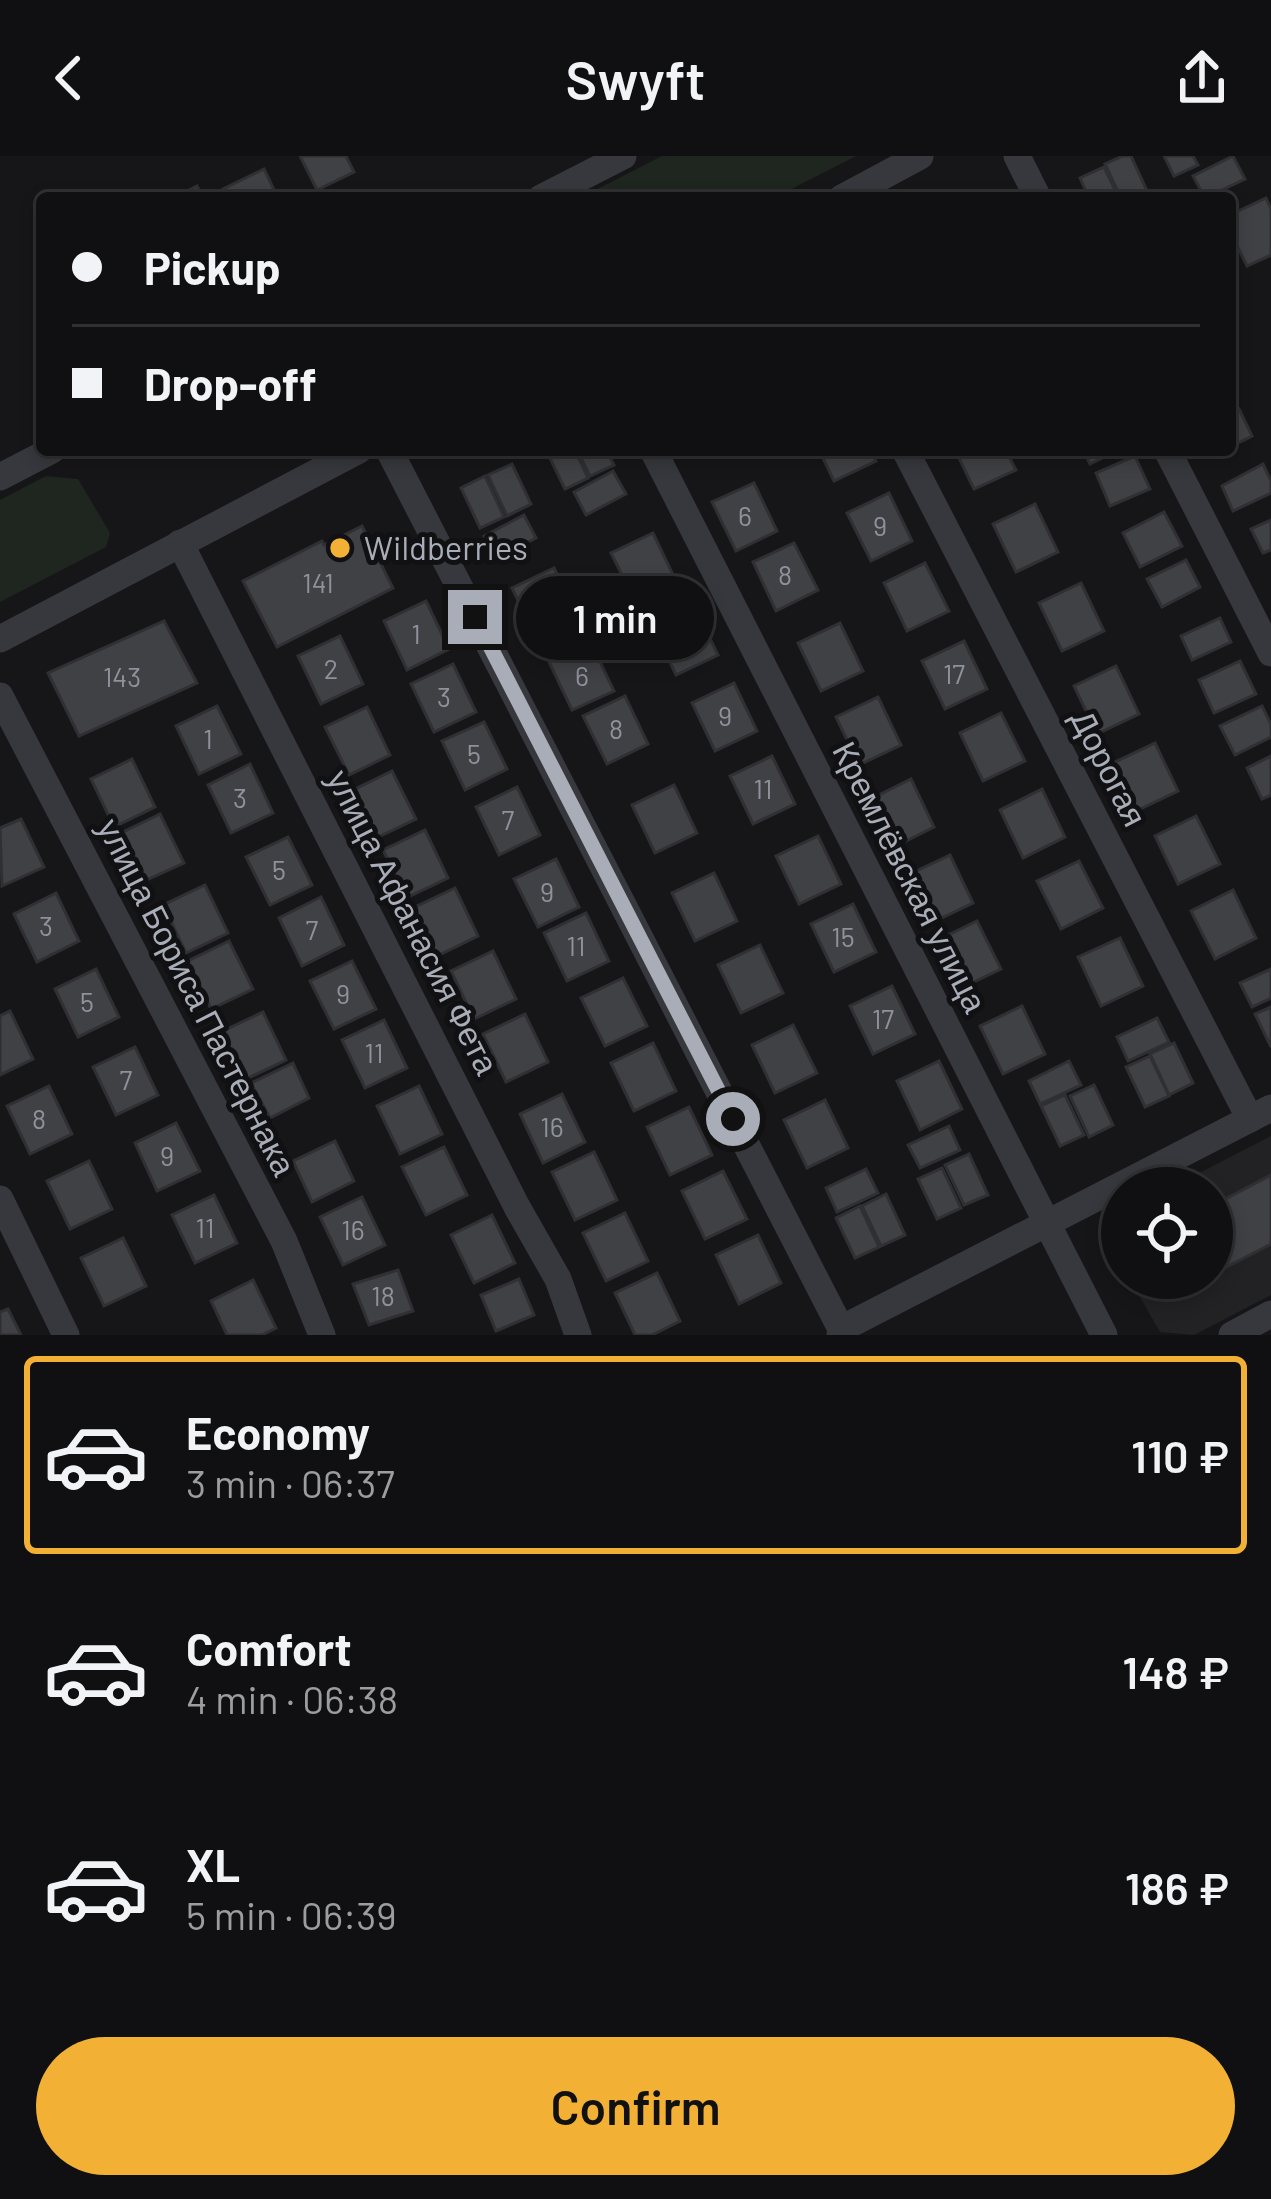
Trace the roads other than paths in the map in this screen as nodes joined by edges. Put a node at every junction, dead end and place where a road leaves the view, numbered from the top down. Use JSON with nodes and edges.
{"nodes":[{"id":1,"x":623,"y":156,"type":"edge"},
{"id":2,"x":920,"y":156,"type":"edge"},
{"id":3,"x":1017,"y":156,"type":"edge"},
{"id":4,"x":553,"y":192,"type":"edge"},
{"id":5,"x":853,"y":192,"type":"edge"},
{"id":6,"x":1035,"y":192,"type":"edge"},
{"id":7,"x":36,"y":455,"type":"edge"},
{"id":8,"x":348,"y":456,"type":"edge"},
{"id":9,"x":392,"y":456,"type":"edge"},
{"id":10,"x":656,"y":456,"type":"edge"},
{"id":11,"x":908,"y":456,"type":"edge"},
{"id":12,"x":1170,"y":456,"type":"edge"},
{"id":13,"x":6,"y":463,"type":"edge"},
{"id":14,"x":180,"y":544,"type":"junction"},
{"id":15,"x":0,"y":640,"type":"edge"},
{"id":16,"x":1271,"y":653,"type":"edge"},
{"id":17,"x":0,"y":696,"type":"edge"},
{"id":18,"x":1261,"y":1114,"type":"edge"},
{"id":19,"x":0,"y":1199,"type":"edge"},
{"id":20,"x":1045,"y":1222,"type":"junction"},
{"id":21,"x":1271,"y":1314,"type":"edge"},
{"id":22,"x":840,"y":1332,"type":"edge"},
{"id":23,"x":66,"y":1335,"type":"edge"},
{"id":24,"x":322,"y":1335,"type":"edge"},
{"id":25,"x":578,"y":1335,"type":"edge"},
{"id":26,"x":1104,"y":1335,"type":"edge"},
{"id":27,"x":1232,"y":1335,"type":"edge"}],
"edges":[{"from":1,"to":4,"type":"street"},
{"from":2,"to":5,"type":"street"},
{"from":3,"to":6,"type":"street"},
{"from":7,"to":13,"type":"street"},
{"from":8,"to":14,"type":"street"},
{"from":9,"to":22,"type":"street"},
{"from":10,"to":20,"type":"street","name":"Кремлёвская улица"},
{"from":11,"to":18,"type":"street","name":"Дорогая"},
{"from":12,"to":16,"type":"street"},
{"from":14,"to":15,"type":"street"},
{"from":14,"to":25,"type":"street","name":"улица Афанасия Фета"},
{"from":17,"to":24,"type":"street","name":"улица Бориса Пастернака"},
{"from":18,"to":20,"type":"street"},
{"from":19,"to":23,"type":"street"},
{"from":20,"to":22,"type":"street"},
{"from":20,"to":26,"type":"street","name":"Кремлёвская улица"},
{"from":21,"to":27,"type":"street"}]}
